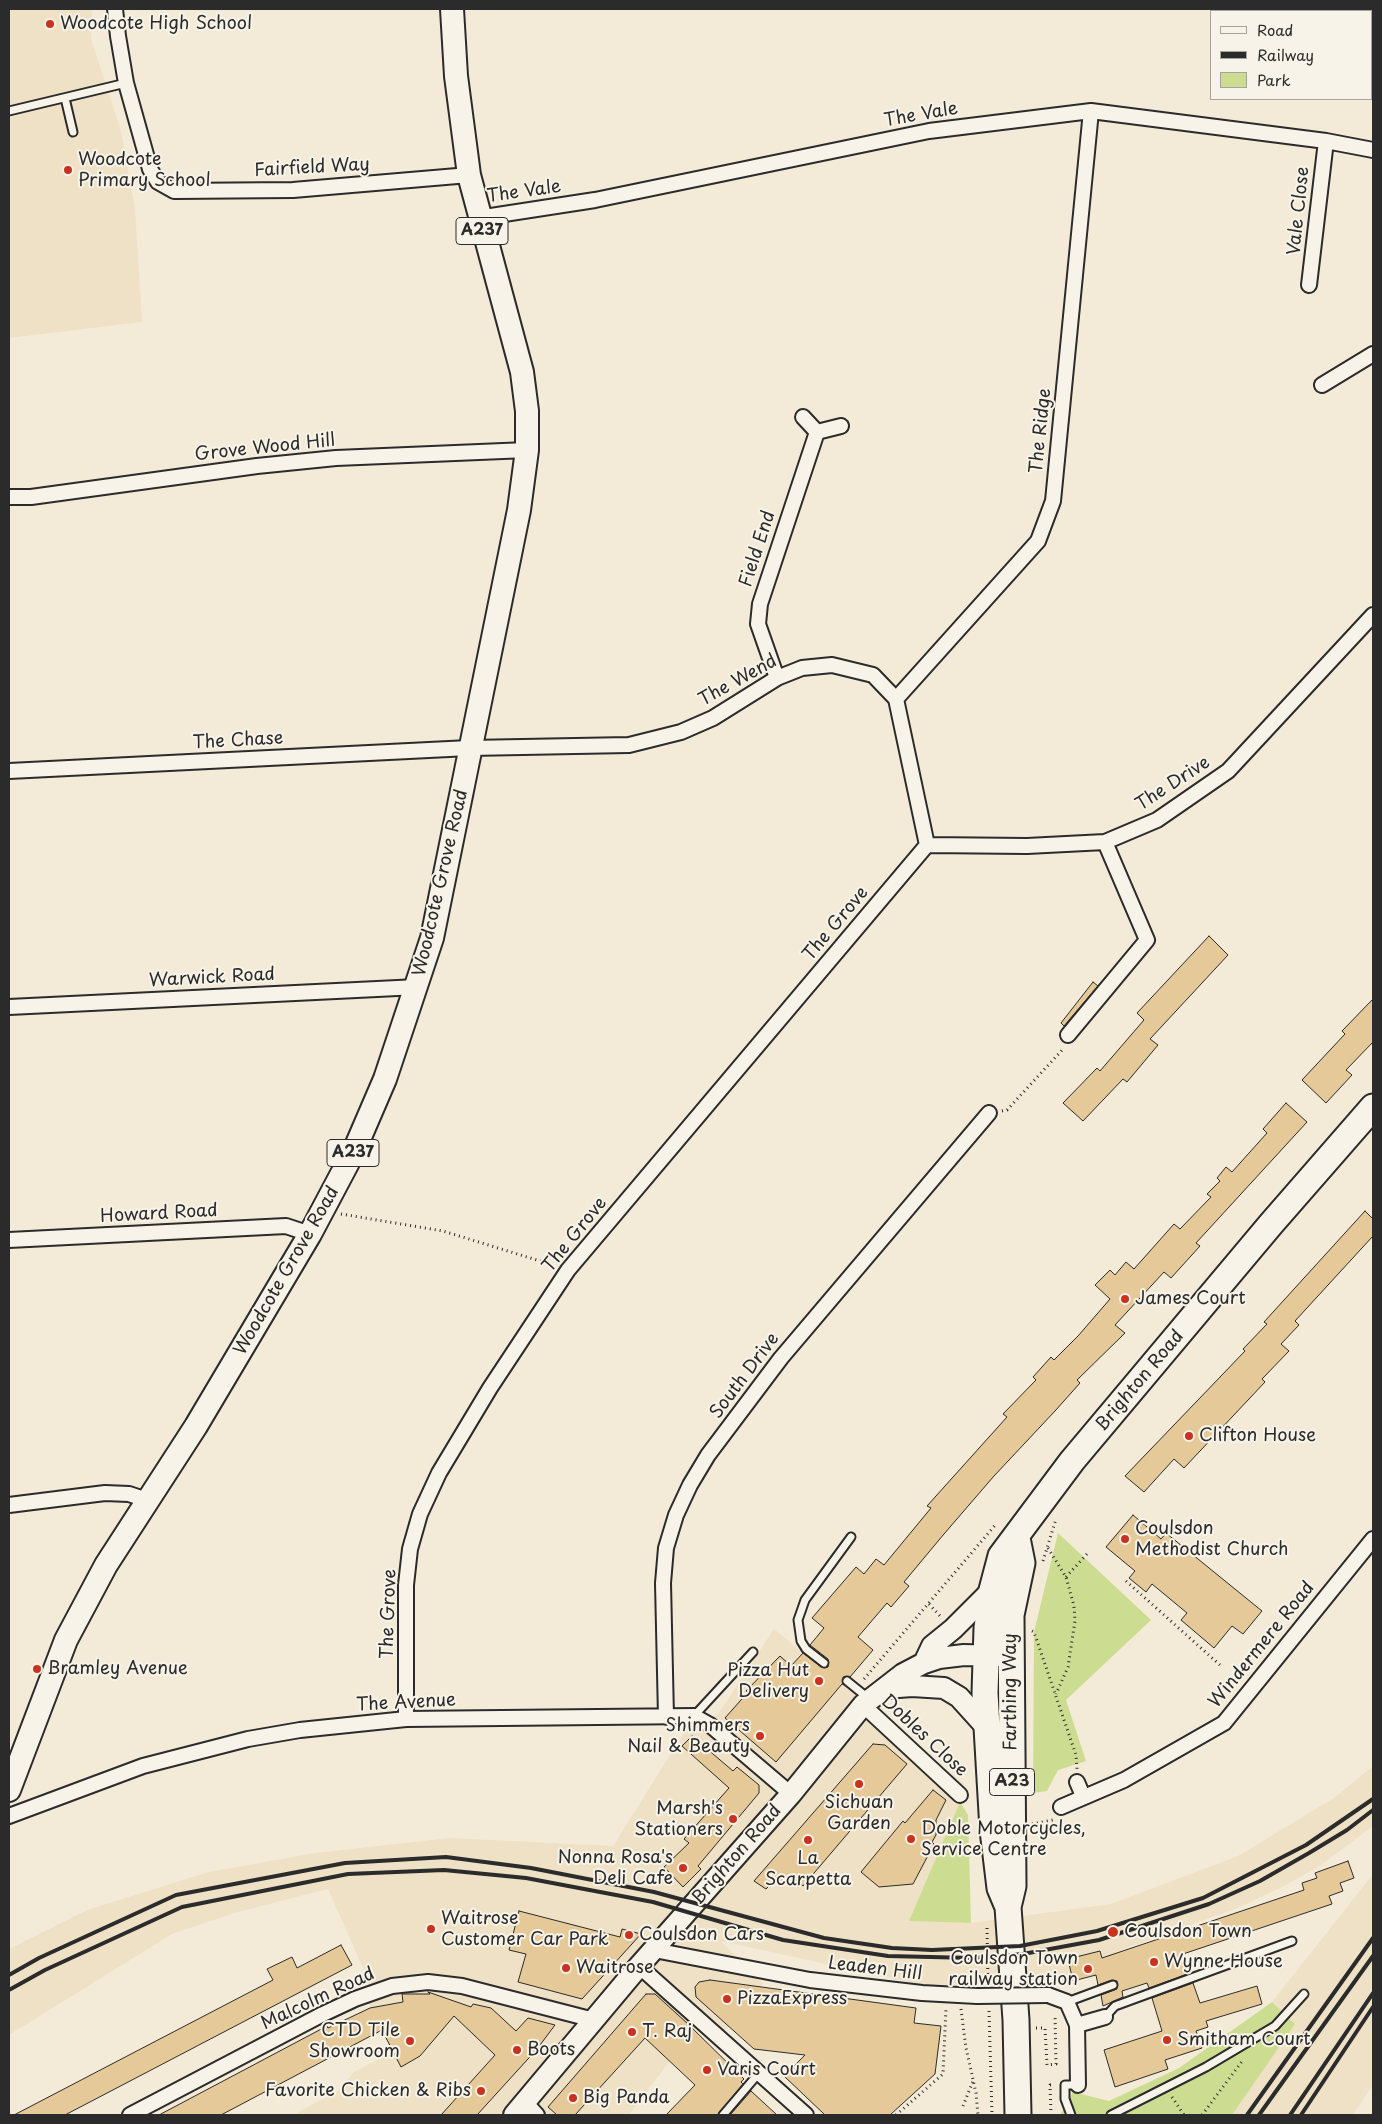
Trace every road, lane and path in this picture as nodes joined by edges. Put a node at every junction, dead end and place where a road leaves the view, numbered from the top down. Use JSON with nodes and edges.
{"nodes":[{"id":1,"x":116,"y":9,"type":"edge"},
{"id":2,"x":452,"y":9,"type":"edge"},
{"id":3,"x":126,"y":83,"type":"junction"},
{"id":4,"x":65,"y":98,"type":"junction"},
{"id":5,"x":9,"y":111,"type":"edge"},
{"id":6,"x":1092,"y":111,"type":"junction"},
{"id":7,"x":73,"y":132,"type":"dead end"},
{"id":8,"x":1326,"y":141,"type":"junction"},
{"id":9,"x":1373,"y":150,"type":"edge"},
{"id":10,"x":468,"y":175,"type":"junction"},
{"id":11,"x":478,"y":218,"type":"junction"},
{"id":12,"x":1309,"y":285,"type":"dead end"},
{"id":13,"x":1373,"y":354,"type":"edge"},
{"id":14,"x":1322,"y":385,"type":"dead end"},
{"id":15,"x":803,"y":417,"type":"dead end"},
{"id":16,"x":841,"y":426,"type":"dead end"},
{"id":17,"x":817,"y":432,"type":"junction"},
{"id":18,"x":527,"y":450,"type":"junction"},
{"id":19,"x":9,"y":497,"type":"edge"},
{"id":20,"x":1373,"y":615,"type":"edge"},
{"id":21,"x":777,"y":678,"type":"junction"},
{"id":22,"x":896,"y":699,"type":"junction"},
{"id":23,"x":469,"y":748,"type":"junction"},
{"id":24,"x":9,"y":771,"type":"edge"},
{"id":25,"x":1105,"y":842,"type":"junction"},
{"id":26,"x":927,"y":845,"type":"junction"},
{"id":27,"x":418,"y":987,"type":"junction"},
{"id":28,"x":9,"y":1007,"type":"edge"},
{"id":29,"x":1068,"y":1036,"type":"joint"},
{"id":30,"x":1373,"y":1107,"type":"edge"},
{"id":31,"x":989,"y":1113,"type":"joint"},
{"id":32,"x":323,"y":1211,"type":"junction"},
{"id":33,"x":310,"y":1234,"type":"junction"},
{"id":34,"x":9,"y":1240,"type":"edge"},
{"id":35,"x":568,"y":1270,"type":"junction"},
{"id":36,"x":147,"y":1500,"type":"junction"},
{"id":37,"x":9,"y":1505,"type":"edge"},
{"id":38,"x":1003,"y":1516,"type":"dead end"},
{"id":39,"x":1056,"y":1518,"type":"dead end"},
{"id":40,"x":851,"y":1538,"type":"dead end"},
{"id":41,"x":1017,"y":1538,"type":"junction"},
{"id":42,"x":1373,"y":1539,"type":"edge"},
{"id":43,"x":1047,"y":1548,"type":"junction"},
{"id":44,"x":1087,"y":1554,"type":"dead end"},
{"id":45,"x":1042,"y":1568,"type":"dead end"},
{"id":46,"x":1066,"y":1577,"type":"junction"},
{"id":47,"x":1126,"y":1581,"type":"dead end"},
{"id":48,"x":992,"y":1590,"type":"junction"},
{"id":49,"x":929,"y":1604,"type":"junction"},
{"id":50,"x":941,"y":1617,"type":"dead end"},
{"id":51,"x":1030,"y":1624,"type":"dead end"},
{"id":52,"x":753,"y":1652,"type":"dead end"},
{"id":53,"x":986,"y":1655,"type":"junction"},
{"id":54,"x":1010,"y":1657,"type":"junction"},
{"id":55,"x":824,"y":1663,"type":"dead end"},
{"id":56,"x":924,"y":1663,"type":"junction"},
{"id":57,"x":1220,"y":1665,"type":"dead end"},
{"id":58,"x":847,"y":1682,"type":"dead end"},
{"id":59,"x":1056,"y":1695,"type":"junction"},
{"id":60,"x":870,"y":1697,"type":"junction"},
{"id":61,"x":694,"y":1716,"type":"junction"},
{"id":62,"x":666,"y":1717,"type":"junction"},
{"id":63,"x":406,"y":1719,"type":"junction"},
{"id":64,"x":987,"y":1728,"type":"junction"},
{"id":65,"x":1077,"y":1782,"type":"joint"},
{"id":66,"x":9,"y":1790,"type":"edge"},
{"id":67,"x":791,"y":1794,"type":"junction"},
{"id":68,"x":960,"y":1795,"type":"dead end"},
{"id":69,"x":1083,"y":1796,"type":"junction"},
{"id":70,"x":1061,"y":1807,"type":"joint"},
{"id":71,"x":9,"y":1816,"type":"edge"},
{"id":72,"x":1028,"y":1824,"type":"dead end"},
{"id":73,"x":1008,"y":1907,"type":"junction"},
{"id":74,"x":986,"y":1920,"type":"dead end"},
{"id":75,"x":1292,"y":1940,"type":"dead end"},
{"id":76,"x":654,"y":1950,"type":"junction"},
{"id":77,"x":639,"y":1966,"type":"junction"},
{"id":78,"x":1113,"y":1985,"type":"dead end"},
{"id":79,"x":988,"y":1987,"type":"dead end"},
{"id":80,"x":1304,"y":1994,"type":"dead end"},
{"id":81,"x":954,"y":1996,"type":"junction"},
{"id":82,"x":1067,"y":2002,"type":"junction"},
{"id":83,"x":988,"y":2006,"type":"dead end"},
{"id":84,"x":1105,"y":2017,"type":"joint"},
{"id":85,"x":594,"y":2020,"type":"junction"},
{"id":86,"x":1054,"y":2023,"type":"dead end"},
{"id":87,"x":1077,"y":2025,"type":"junction"},
{"id":88,"x":1036,"y":2028,"type":"dead end"},
{"id":89,"x":1246,"y":2042,"type":"junction"},
{"id":90,"x":759,"y":2073,"type":"junction"},
{"id":91,"x":974,"y":2080,"type":"junction"},
{"id":92,"x":1078,"y":2085,"type":"joint"},
{"id":93,"x":1165,"y":2086,"type":"junction"},
{"id":94,"x":963,"y":2106,"type":"dead end"},
{"id":95,"x":526,"y":2111,"type":"edge"},
{"id":96,"x":130,"y":2115,"type":"edge"},
{"id":97,"x":723,"y":2115,"type":"edge"},
{"id":98,"x":806,"y":2115,"type":"edge"},
{"id":99,"x":896,"y":2115,"type":"edge"},
{"id":100,"x":978,"y":2115,"type":"edge"},
{"id":101,"x":992,"y":2115,"type":"edge"},
{"id":102,"x":1018,"y":2115,"type":"edge"},
{"id":103,"x":1071,"y":2115,"type":"edge"},
{"id":104,"x":1111,"y":2115,"type":"edge"},
{"id":105,"x":1184,"y":2115,"type":"edge"},
{"id":106,"x":1202,"y":2115,"type":"edge"}],
"edges":[{"from":1,"to":3,"type":"street"},
{"from":2,"to":10,"type":"main road","name":"Woodcote Grove Road","number":"A237"},
{"from":3,"to":4,"type":"lane"},
{"from":3,"to":10,"type":"street","name":"Fairfield Way"},
{"from":4,"to":5,"type":"lane"},
{"from":4,"to":7,"type":"lane"},
{"from":6,"to":8,"type":"street","name":"The Vale"},
{"from":6,"to":11,"type":"street","name":"The Vale"},
{"from":6,"to":22,"type":"street","name":"The Ridge"},
{"from":8,"to":9,"type":"street","name":"The Vale"},
{"from":8,"to":12,"type":"street","name":"Vale Close"},
{"from":10,"to":11,"type":"main road","name":"Woodcote Grove Road","number":"A237"},
{"from":11,"to":18,"type":"main road","name":"Woodcote Grove Road","number":"A237"},
{"from":13,"to":14,"type":"street"},
{"from":15,"to":17,"type":"street"},
{"from":16,"to":17,"type":"street"},
{"from":17,"to":21,"type":"street","name":"Field End"},
{"from":18,"to":19,"type":"street","name":"Grove Wood Hill"},
{"from":18,"to":23,"type":"main road","name":"Woodcote Grove Road","number":"A237"},
{"from":20,"to":25,"type":"street","name":"The Drive"},
{"from":21,"to":22,"type":"street","name":"The Wend"},
{"from":21,"to":23,"type":"street","name":"The Wend"},
{"from":22,"to":26,"type":"street"},
{"from":23,"to":24,"type":"street","name":"The Chase"},
{"from":23,"to":27,"type":"main road","name":"Woodcote Grove Road","number":"A237"},
{"from":25,"to":26,"type":"street","name":"The Drive"},
{"from":25,"to":29,"type":"street"},
{"from":26,"to":35,"type":"street","name":"The Grove"},
{"from":27,"to":28,"type":"street","name":"Warwick Road"},
{"from":27,"to":32,"type":"main road","name":"Woodcote Grove Road","number":"A237"},
{"from":29,"to":31,"type":"path"},
{"from":30,"to":41,"type":"highway","name":"Brighton Road","number":"A23"},
{"from":31,"to":62,"type":"street","name":"South Drive"},
{"from":32,"to":33,"type":"main road","name":"Woodcote Grove Road","number":"A237"},
{"from":32,"to":35,"type":"path"},
{"from":33,"to":34,"type":"street","name":"Howard Road"},
{"from":33,"to":36,"type":"main road","name":"Woodcote Grove Road","number":"A237"},
{"from":35,"to":63,"type":"street","name":"The Grove"},
{"from":36,"to":37,"type":"street"},
{"from":36,"to":66,"type":"main road","name":"Woodcote Grove Road","number":"A237"},
{"from":38,"to":49,"type":"path"},
{"from":39,"to":43,"type":"path"},
{"from":40,"to":55,"type":"lane"},
{"from":41,"to":48,"type":"highway","name":"Brighton Road","number":"A23"},
{"from":41,"to":54,"type":"highway","name":"Farthing Way","number":"A23"},
{"from":42,"to":69,"type":"street","name":"Windermere Road"},
{"from":43,"to":45,"type":"path"},
{"from":43,"to":46,"type":"path"},
{"from":44,"to":46,"type":"path"},
{"from":46,"to":59,"type":"path"},
{"from":47,"to":57,"type":"path"},
{"from":48,"to":53,"type":"highway","number":"A23"},
{"from":48,"to":56,"type":"main road"},
{"from":49,"to":50,"type":"path"},
{"from":49,"to":60,"type":"path"},
{"from":51,"to":59,"type":"path"},
{"from":52,"to":61,"type":"lane"},
{"from":53,"to":54,"type":"main road","name":"Brighton Road"},
{"from":53,"to":56,"type":"main road","name":"Brighton Road"},
{"from":53,"to":64,"type":"highway","name":"Farthing Way","number":"A23"},
{"from":54,"to":73,"type":"highway","name":"Farthing Way","number":"A23"},
{"from":56,"to":60,"type":"main road","name":"Brighton Road"},
{"from":58,"to":60,"type":"lane"},
{"from":59,"to":65,"type":"path"},
{"from":60,"to":64,"type":"main road"},
{"from":60,"to":67,"type":"main road","name":"Brighton Road"},
{"from":60,"to":68,"type":"street","name":"Dobles Close"},
{"from":61,"to":62,"type":"street","name":"The Avenue"},
{"from":61,"to":67,"type":"street"},
{"from":62,"to":63,"type":"street","name":"The Avenue"},
{"from":63,"to":71,"type":"street","name":"The Avenue"},
{"from":64,"to":73,"type":"highway","name":"Farthing Way","number":"A23"},
{"from":65,"to":69,"type":"street"},
{"from":67,"to":76,"type":"main road","name":"Brighton Road"},
{"from":69,"to":70,"type":"street","name":"Windermere Road"},
{"from":70,"to":72,"type":"path"},
{"from":73,"to":102,"type":"highway","name":"Farthing Way","number":"A23"},
{"from":74,"to":79,"type":"path"},
{"from":75,"to":84,"type":"lane"},
{"from":76,"to":77,"type":"main road","name":"Brighton Road"},
{"from":76,"to":81,"type":"street","name":"Leaden Hill"},
{"from":77,"to":85,"type":"main road","name":"Brighton Road"},
{"from":77,"to":90,"type":"street"},
{"from":78,"to":82,"type":"lane"},
{"from":80,"to":89,"type":"lane"},
{"from":81,"to":82,"type":"street","name":"Leaden Hill","bridge":true},
{"from":81,"to":91,"type":"path"},
{"from":81,"to":99,"type":"path"},
{"from":82,"to":87,"type":"street"},
{"from":83,"to":101,"type":"path"},
{"from":84,"to":87,"type":"street"},
{"from":85,"to":95,"type":"main road","name":"Brighton Road"},
{"from":85,"to":96,"type":"street","name":"Malcolm Road"},
{"from":86,"to":88,"type":"path"},
{"from":87,"to":92,"type":"street"},
{"from":89,"to":93,"type":"lane"},
{"from":89,"to":106,"type":"path"},
{"from":90,"to":97,"type":"lane"},
{"from":90,"to":98,"type":"street"},
{"from":91,"to":94,"type":"path"},
{"from":91,"to":100,"type":"path"},
{"from":92,"to":103,"type":"lane"},
{"from":93,"to":104,"type":"lane"},
{"from":93,"to":105,"type":"path"}]}
